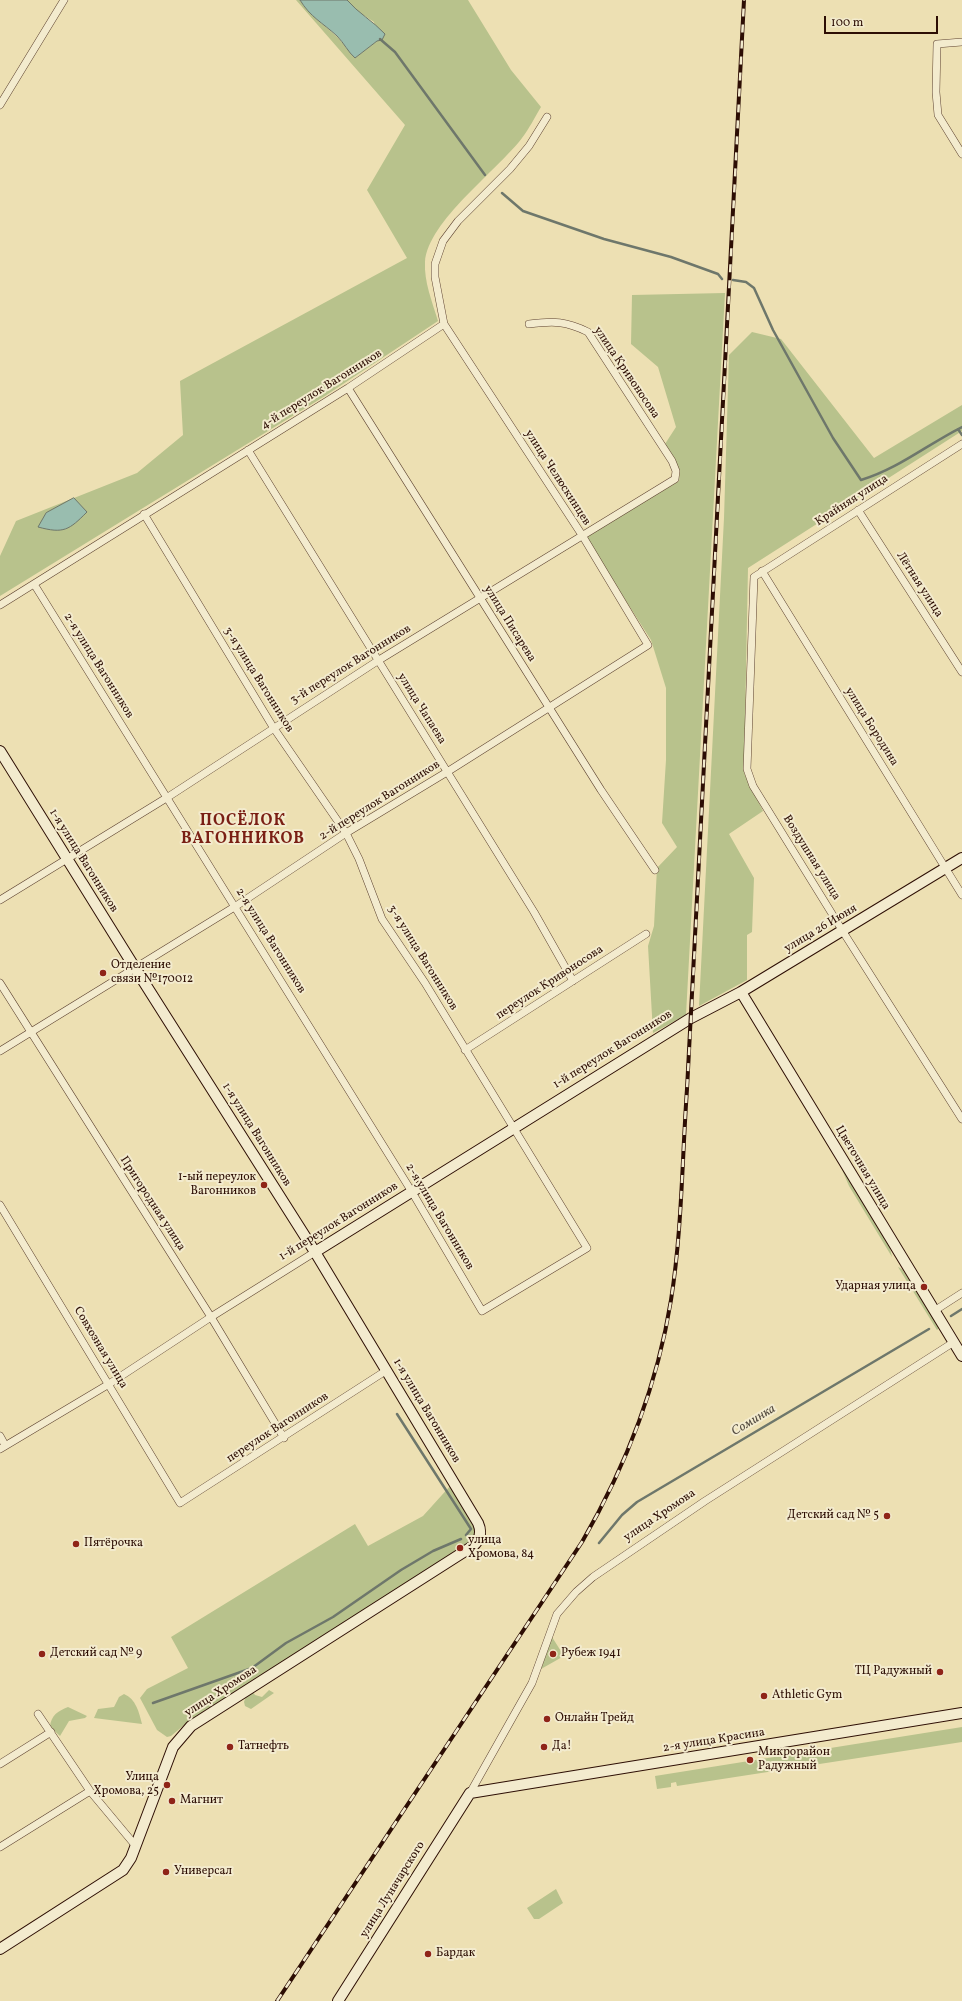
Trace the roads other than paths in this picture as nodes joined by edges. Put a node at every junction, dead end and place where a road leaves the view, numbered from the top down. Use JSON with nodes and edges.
{"nodes":[{"id":1,"x":64,"y":0,"type":"edge"},
{"id":2,"x":962,"y":42,"type":"edge"},
{"id":3,"x":0,"y":105,"type":"edge"},
{"id":4,"x":547,"y":117,"type":"dead end"},
{"id":5,"x":962,"y":154,"type":"edge"},
{"id":6,"x":444,"y":324,"type":"junction"},
{"id":7,"x":529,"y":324,"type":"dead end"},
{"id":8,"x":348,"y":388,"type":"junction"},
{"id":9,"x":962,"y":444,"type":"edge"},
{"id":10,"x":248,"y":450,"type":"junction"},
{"id":11,"x":675,"y":479,"type":"joint"},
{"id":12,"x":858,"y":510,"type":"junction"},
{"id":13,"x":144,"y":514,"type":"junction"},
{"id":14,"x":582,"y":536,"type":"junction"},
{"id":15,"x":762,"y":571,"type":"junction"},
{"id":16,"x":754,"y":577,"type":"joint"},
{"id":17,"x":34,"y":584,"type":"junction"},
{"id":18,"x":479,"y":598,"type":"junction"},
{"id":19,"x":0,"y":605,"type":"edge"},
{"id":20,"x":648,"y":645,"type":"joint"},
{"id":21,"x":379,"y":660,"type":"junction"},
{"id":22,"x":962,"y":672,"type":"edge"},
{"id":23,"x":548,"y":707,"type":"junction"},
{"id":24,"x":274,"y":727,"type":"junction"},
{"id":25,"x":0,"y":751,"type":"edge"},
{"id":26,"x":447,"y":772,"type":"junction"},
{"id":27,"x":168,"y":797,"type":"junction"},
{"id":28,"x":346,"y":833,"type":"junction"},
{"id":29,"x":962,"y":858,"type":"edge"},
{"id":30,"x":67,"y":859,"type":"junction"},
{"id":31,"x":945,"y":868,"type":"junction"},
{"id":32,"x":655,"y":870,"type":"dead end"},
{"id":33,"x":962,"y":895,"type":"edge"},
{"id":34,"x":0,"y":900,"type":"edge"},
{"id":35,"x":236,"y":906,"type":"junction"},
{"id":36,"x":843,"y":931,"type":"junction"},
{"id":37,"x":646,"y":934,"type":"dead end"},
{"id":38,"x":135,"y":968,"type":"junction"},
{"id":39,"x":573,"y":981,"type":"junction"},
{"id":40,"x":0,"y":983,"type":"edge"},
{"id":41,"x":741,"y":992,"type":"junction"},
{"id":42,"x":691,"y":1018,"type":"joint"},
{"id":43,"x":30,"y":1032,"type":"junction"},
{"id":44,"x":465,"y":1050,"type":"junction"},
{"id":45,"x":0,"y":1051,"type":"edge"},
{"id":46,"x":962,"y":1119,"type":"edge"},
{"id":47,"x":512,"y":1128,"type":"junction"},
{"id":48,"x":412,"y":1192,"type":"junction"},
{"id":49,"x":0,"y":1205,"type":"edge"},
{"id":50,"x":315,"y":1252,"type":"junction"},
{"id":51,"x":962,"y":1293,"type":"edge"},
{"id":52,"x":934,"y":1311,"type":"junction"},
{"id":53,"x":482,"y":1312,"type":"joint"},
{"id":54,"x":211,"y":1317,"type":"junction"},
{"id":55,"x":954,"y":1342,"type":"junction"},
{"id":56,"x":962,"y":1356,"type":"edge"},
{"id":57,"x":387,"y":1370,"type":"junction"},
{"id":58,"x":109,"y":1384,"type":"junction"},
{"id":59,"x":0,"y":1436,"type":"edge"},
{"id":60,"x":284,"y":1438,"type":"junction"},
{"id":61,"x":3,"y":1447,"type":"edge"},
{"id":62,"x":180,"y":1503,"type":"joint"},
{"id":63,"x":480,"y":1537,"type":"joint"},
{"id":64,"x":962,"y":1713,"type":"edge"},
{"id":65,"x":38,"y":1714,"type":"dead end"},
{"id":66,"x":51,"y":1732,"type":"junction"},
{"id":67,"x":0,"y":1764,"type":"edge"},
{"id":68,"x":90,"y":1791,"type":"junction"},
{"id":69,"x":470,"y":1793,"type":"junction"},
{"id":70,"x":136,"y":1845,"type":"junction"},
{"id":71,"x":0,"y":1846,"type":"edge"},
{"id":72,"x":0,"y":1949,"type":"edge"},
{"id":73,"x":338,"y":2001,"type":"edge"}],
"edges":[{"from":1,"to":3,"type":"street"},
{"from":2,"to":5,"type":"street"},
{"from":4,"to":6,"type":"street"},
{"from":6,"to":8,"type":"street","name":"4-й переулок Вагонников"},
{"from":6,"to":14,"type":"street","name":"улица Челюскинцев"},
{"from":7,"to":11,"type":"street","name":"улица Кривоносова"},
{"from":8,"to":10,"type":"street","name":"4-й переулок Вагонников"},
{"from":8,"to":18,"type":"street","name":"улица Писарева"},
{"from":9,"to":12,"type":"street","name":"Крайняя улица"},
{"from":10,"to":13,"type":"street","name":"4-й переулок Вагонников"},
{"from":10,"to":21,"type":"street","name":"улица Чапаева"},
{"from":11,"to":14,"type":"street","name":"3-й переулок Вагонников"},
{"from":12,"to":15,"type":"street","name":"Крайняя улица"},
{"from":12,"to":22,"type":"street","name":"Лётная улица"},
{"from":13,"to":17,"type":"street","name":"4-й переулок Вагонников"},
{"from":13,"to":24,"type":"street","name":"3-я улица Вагонников"},
{"from":14,"to":18,"type":"street","name":"3-й переулок Вагонников"},
{"from":14,"to":20,"type":"street","name":"улица Челюскинцев"},
{"from":15,"to":16,"type":"street","name":"Крайняя улица"},
{"from":15,"to":31,"type":"street","name":"улица Бородина"},
{"from":16,"to":36,"type":"street","name":"Воздушная улица"},
{"from":17,"to":19,"type":"street","name":"4-й переулок Вагонников"},
{"from":17,"to":27,"type":"street","name":"2-я улица Вагонников"},
{"from":18,"to":21,"type":"street","name":"3-й переулок Вагонников"},
{"from":18,"to":23,"type":"street","name":"улица Писарева"},
{"from":20,"to":23,"type":"street","name":"2-й переулок Вагонников"},
{"from":21,"to":24,"type":"street","name":"3-й переулок Вагонников"},
{"from":21,"to":26,"type":"street","name":"улица Чапаева"},
{"from":23,"to":26,"type":"street","name":"2-й переулок Вагонников"},
{"from":23,"to":32,"type":"street","name":"улица Писарева"},
{"from":24,"to":27,"type":"street","name":"3-й переулок Вагонников"},
{"from":24,"to":28,"type":"street","name":"3-я улица Вагонников"},
{"from":25,"to":30,"type":"main road","name":"1-я улица Вагонников"},
{"from":26,"to":28,"type":"street","name":"2-й переулок Вагонников"},
{"from":26,"to":39,"type":"street","name":"улица Чапаева"},
{"from":27,"to":30,"type":"street","name":"3-й переулок Вагонников"},
{"from":27,"to":35,"type":"street","name":"2-я улица Вагонников"},
{"from":28,"to":35,"type":"street","name":"2-й переулок Вагонников"},
{"from":28,"to":44,"type":"street","name":"3-я улица Вагонников"},
{"from":29,"to":31,"type":"main road","name":"улица 26 Июня"},
{"from":30,"to":34,"type":"street","name":"3-й переулок Вагонников"},
{"from":30,"to":38,"type":"main road","name":"1-я улица Вагонников"},
{"from":31,"to":33,"type":"street","name":"улица Бородина"},
{"from":31,"to":36,"type":"main road","name":"улица 26 Июня"},
{"from":35,"to":38,"type":"street","name":"2-й переулок Вагонников"},
{"from":35,"to":48,"type":"street","name":"2-я улица Вагонников"},
{"from":36,"to":41,"type":"main road","name":"улица 26 Июня"},
{"from":36,"to":46,"type":"street","name":"Воздушная улица"},
{"from":37,"to":39,"type":"street","name":"переулок Кривоносова"},
{"from":38,"to":43,"type":"street","name":"2-й переулок Вагонников"},
{"from":38,"to":50,"type":"main road","name":"1-я улица Вагонников"},
{"from":39,"to":44,"type":"street","name":"переулок Кривоносова"},
{"from":40,"to":43,"type":"street","name":"Пригородная улица"},
{"from":41,"to":42,"type":"main road","name":"улица 26 Июня"},
{"from":41,"to":52,"type":"main road","name":"Цветочная улица"},
{"from":42,"to":47,"type":"main road","name":"1-й переулок Вагонников"},
{"from":43,"to":45,"type":"street","name":"2-й переулок Вагонников"},
{"from":43,"to":54,"type":"street","name":"Пригородная улица"},
{"from":44,"to":47,"type":"street","name":"3-я улица Вагонников"},
{"from":47,"to":48,"type":"main road","name":"1-й переулок Вагонников"},
{"from":47,"to":53,"type":"street","name":"3-я улица Вагонников"},
{"from":48,"to":50,"type":"main road","name":"1-й переулок Вагонников"},
{"from":48,"to":53,"type":"street","name":"2-я улица Вагонников"},
{"from":49,"to":58,"type":"street","name":"Совхозная улица"},
{"from":50,"to":54,"type":"street","name":"1-й переулок Вагонников"},
{"from":50,"to":57,"type":"main road","name":"1-я улица Вагонников"},
{"from":51,"to":52,"type":"street"},
{"from":52,"to":55,"type":"main road","name":"Цветочная улица"},
{"from":54,"to":58,"type":"street","name":"1-й переулок Вагонников"},
{"from":54,"to":60,"type":"street","name":"Пригородная улица"},
{"from":55,"to":56,"type":"main road","name":"Цветочная улица"},
{"from":55,"to":69,"type":"street","name":"улица Хромова"},
{"from":57,"to":60,"type":"street","name":"переулок Вагонников"},
{"from":57,"to":63,"type":"main road","name":"1-я улица Вагонников"},
{"from":58,"to":61,"type":"street","name":"1-й переулок Вагонников"},
{"from":58,"to":62,"type":"street","name":"Совхозная улица"},
{"from":59,"to":61,"type":"street"},
{"from":60,"to":62,"type":"street","name":"переулок Вагонников"},
{"from":63,"to":70,"type":"main road","name":"улица Хромова"},
{"from":64,"to":69,"type":"main road","name":"2-я улица Красина"},
{"from":65,"to":66,"type":"street"},
{"from":66,"to":67,"type":"street"},
{"from":66,"to":68,"type":"street"},
{"from":68,"to":70,"type":"street"},
{"from":68,"to":71,"type":"street"},
{"from":69,"to":73,"type":"main road","name":"улица Луначарского"},
{"from":70,"to":72,"type":"main road","name":"улица Хромова"}]}
